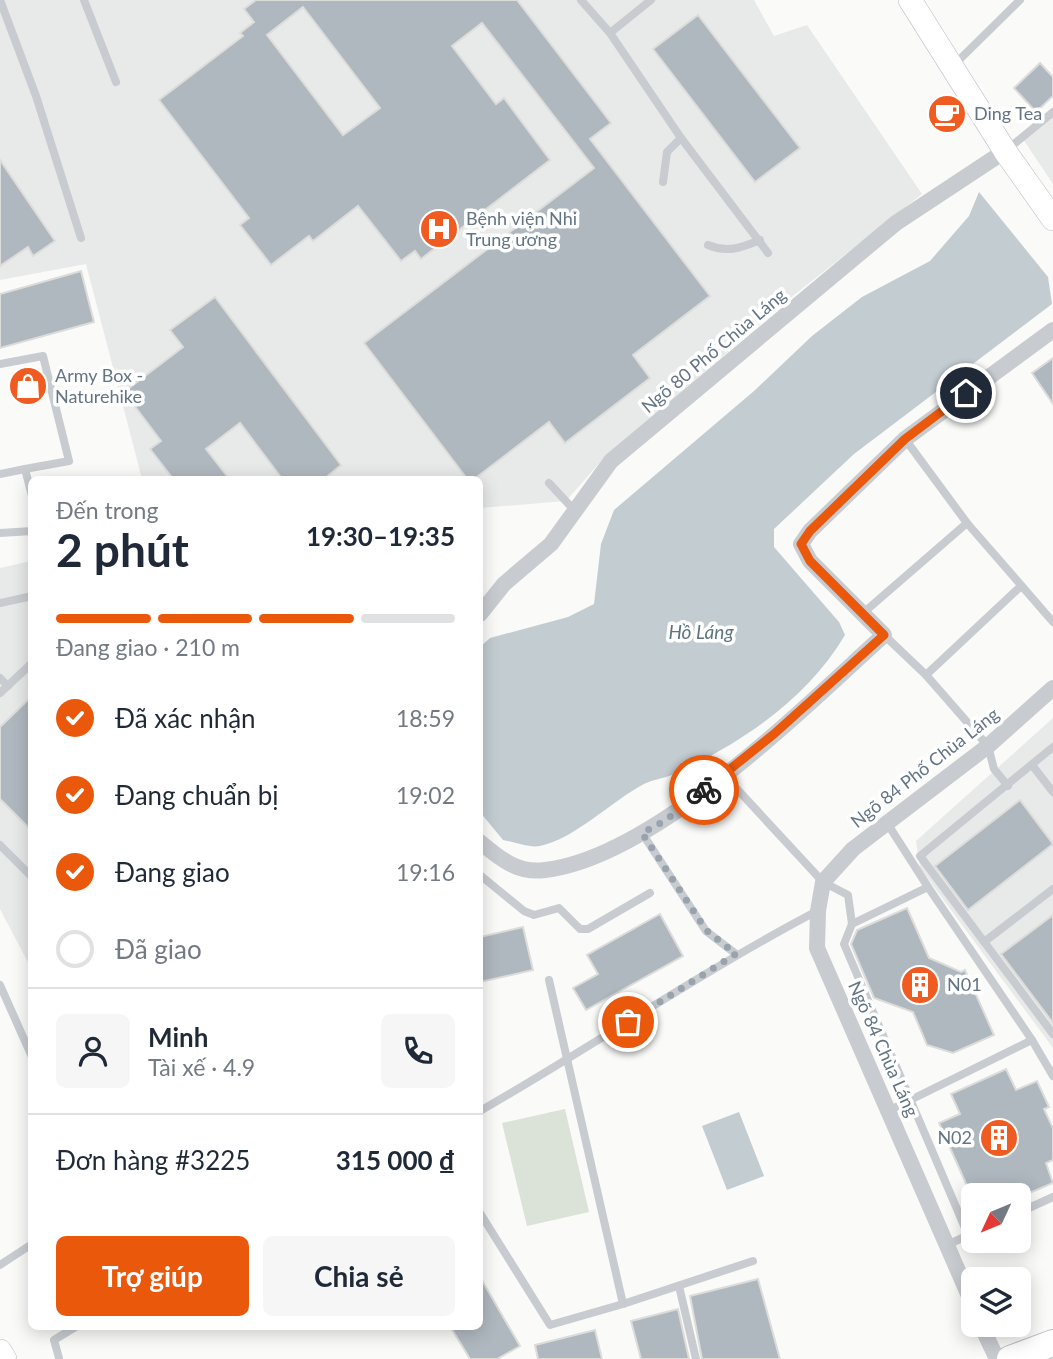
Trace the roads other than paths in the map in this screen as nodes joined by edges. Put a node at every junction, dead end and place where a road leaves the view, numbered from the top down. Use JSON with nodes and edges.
{"nodes":[{"id":1,"x":0,"y":0,"type":"edge"},
{"id":2,"x":83,"y":0,"type":"edge"},
{"id":3,"x":581,"y":0,"type":"edge"},
{"id":4,"x":651,"y":0,"type":"edge"},
{"id":5,"x":910,"y":0,"type":"edge"},
{"id":6,"x":1020,"y":0,"type":"edge"},
{"id":7,"x":610,"y":33,"type":"junction"},
{"id":8,"x":953,"y":66,"type":"junction"},
{"id":9,"x":116,"y":82,"type":"dead end"},
{"id":10,"x":1053,"y":112,"type":"edge"},
{"id":11,"x":681,"y":138,"type":"junction"},
{"id":12,"x":1005,"y":151,"type":"junction"},
{"id":13,"x":663,"y":182,"type":"dead end"},
{"id":14,"x":1051,"y":210,"type":"edge"},
{"id":15,"x":81,"y":238,"type":"dead end"},
{"id":16,"x":760,"y":240,"type":"junction"},
{"id":17,"x":708,"y":245,"type":"dead end"},
{"id":18,"x":768,"y":253,"type":"dead end"},
{"id":19,"x":1053,"y":330,"type":"edge"},
{"id":20,"x":0,"y":363,"type":"edge"},
{"id":21,"x":905,"y":439,"type":"junction"},
{"id":22,"x":25,"y":469,"type":"junction"},
{"id":23,"x":0,"y":474,"type":"edge"},
{"id":24,"x":28,"y":481,"type":"edge"},
{"id":25,"x":549,"y":483,"type":"dead end"},
{"id":26,"x":575,"y":511,"type":"junction"},
{"id":27,"x":967,"y":523,"type":"junction"},
{"id":28,"x":28,"y":531,"type":"edge"},
{"id":29,"x":0,"y":533,"type":"edge"},
{"id":30,"x":1021,"y":586,"type":"junction"},
{"id":31,"x":28,"y":597,"type":"edge"},
{"id":32,"x":0,"y":603,"type":"edge"},
{"id":33,"x":483,"y":610,"type":"edge"},
{"id":34,"x":862,"y":614,"type":"junction"},
{"id":35,"x":1053,"y":622,"type":"edge"},
{"id":36,"x":884,"y":635,"type":"junction"},
{"id":37,"x":28,"y":667,"type":"edge"},
{"id":38,"x":926,"y":675,"type":"junction"},
{"id":39,"x":0,"y":678,"type":"edge"},
{"id":40,"x":8,"y":686,"type":"junction"},
{"id":41,"x":1053,"y":688,"type":"edge"},
{"id":42,"x":0,"y":693,"type":"edge"},
{"id":43,"x":988,"y":746,"type":"junction"},
{"id":44,"x":1053,"y":747,"type":"edge"},
{"id":45,"x":1032,"y":765,"type":"junction"},
{"id":46,"x":723,"y":774,"type":"junction"},
{"id":47,"x":1008,"y":786,"type":"junction"},
{"id":48,"x":1053,"y":792,"type":"edge"},
{"id":49,"x":887,"y":823,"type":"junction"},
{"id":50,"x":642,"y":833,"type":"junction"},
{"id":51,"x":0,"y":845,"type":"edge"},
{"id":52,"x":483,"y":845,"type":"edge"},
{"id":53,"x":28,"y":873,"type":"edge"},
{"id":54,"x":483,"y":877,"type":"edge"},
{"id":55,"x":823,"y":882,"type":"junction"},
{"id":56,"x":928,"y":887,"type":"junction"},
{"id":57,"x":1053,"y":889,"type":"edge"},
{"id":58,"x":650,"y":893,"type":"dead end"},
{"id":59,"x":818,"y":911,"type":"junction"},
{"id":60,"x":852,"y":924,"type":"junction"},
{"id":61,"x":984,"y":942,"type":"junction"},
{"id":62,"x":736,"y":954,"type":"junction"},
{"id":63,"x":549,"y":980,"type":"dead end"},
{"id":64,"x":0,"y":985,"type":"edge"},
{"id":65,"x":1053,"y":1034,"type":"edge"},
{"id":66,"x":1032,"y":1040,"type":"junction"},
{"id":67,"x":28,"y":1048,"type":"edge"},
{"id":68,"x":566,"y":1061,"type":"junction"},
{"id":69,"x":1053,"y":1076,"type":"edge"},
{"id":70,"x":909,"y":1100,"type":"junction"},
{"id":71,"x":483,"y":1109,"type":"edge"},
{"id":72,"x":890,"y":1110,"type":"junction"},
{"id":73,"x":1053,"y":1197,"type":"edge"},
{"id":74,"x":1031,"y":1207,"type":"edge"},
{"id":75,"x":961,"y":1212,"type":"edge"},
{"id":76,"x":483,"y":1218,"type":"edge"},
{"id":77,"x":961,"y":1238,"type":"edge"},
{"id":78,"x":948,"y":1244,"type":"junction"},
{"id":79,"x":28,"y":1247,"type":"edge"},
{"id":80,"x":753,"y":1261,"type":"dead end"},
{"id":81,"x":0,"y":1265,"type":"edge"},
{"id":82,"x":961,"y":1276,"type":"edge"},
{"id":83,"x":678,"y":1286,"type":"junction"},
{"id":84,"x":623,"y":1304,"type":"junction"},
{"id":85,"x":70,"y":1330,"type":"edge"},
{"id":86,"x":987,"y":1337,"type":"edge"},
{"id":87,"x":1053,"y":1343,"type":"edge"},
{"id":88,"x":0,"y":1351,"type":"edge"},
{"id":89,"x":59,"y":1358,"type":"edge"},
{"id":90,"x":5,"y":1359,"type":"edge"},
{"id":91,"x":696,"y":1359,"type":"edge"},
{"id":92,"x":997,"y":1359,"type":"edge"},
{"id":93,"x":1010,"y":1359,"type":"edge"}],
"edges":[{"from":1,"to":15,"type":"lane"},
{"from":2,"to":9,"type":"lane"},
{"from":3,"to":7,"type":"lane"},
{"from":4,"to":7,"type":"lane"},
{"from":5,"to":8,"type":"street"},
{"from":6,"to":8,"type":"lane"},
{"from":7,"to":11,"type":"lane"},
{"from":8,"to":12,"type":"street"},
{"from":10,"to":12,"type":"lane"},
{"from":11,"to":13,"type":"lane"},
{"from":11,"to":16,"type":"lane"},
{"from":12,"to":14,"type":"street"},
{"from":12,"to":26,"type":"street","name":"Ngõ 80 Phố Chùa Láng"},
{"from":16,"to":17,"type":"lane"},
{"from":16,"to":18,"type":"lane"},
{"from":19,"to":21,"type":"street"},
{"from":20,"to":22,"type":"lane"},
{"from":21,"to":27,"type":"lane"},
{"from":21,"to":34,"type":"street"},
{"from":22,"to":23,"type":"lane"},
{"from":22,"to":24,"type":"lane"},
{"from":25,"to":26,"type":"lane"},
{"from":26,"to":33,"type":"street","name":"Ngõ 80 Phố Chùa Láng"},
{"from":27,"to":30,"type":"lane"},
{"from":27,"to":34,"type":"lane"},
{"from":28,"to":29,"type":"lane"},
{"from":30,"to":35,"type":"lane"},
{"from":30,"to":38,"type":"lane"},
{"from":31,"to":32,"type":"lane"},
{"from":34,"to":36,"type":"street"},
{"from":36,"to":38,"type":"lane"},
{"from":36,"to":46,"type":"street"},
{"from":37,"to":40,"type":"lane"},
{"from":38,"to":43,"type":"lane"},
{"from":39,"to":40,"type":"lane"},
{"from":40,"to":42,"type":"lane"},
{"from":41,"to":43,"type":"street","name":"Ngõ 84 Phố Chùa Láng"},
{"from":43,"to":47,"type":"lane"},
{"from":43,"to":49,"type":"street","name":"Ngõ 84 Phố Chùa Láng"},
{"from":44,"to":45,"type":"lane"},
{"from":45,"to":47,"type":"lane"},
{"from":45,"to":48,"type":"lane"},
{"from":46,"to":50,"type":"street"},
{"from":46,"to":55,"type":"lane"},
{"from":47,"to":61,"type":"lane"},
{"from":49,"to":55,"type":"street","name":"Ngõ 84 Phố Chùa Láng"},
{"from":49,"to":56,"type":"lane"},
{"from":50,"to":52,"type":"street"},
{"from":50,"to":62,"type":"lane"},
{"from":51,"to":53,"type":"lane"},
{"from":54,"to":58,"type":"lane"},
{"from":55,"to":59,"type":"street","name":"Ngõ 84 Chùa Láng"},
{"from":55,"to":60,"type":"lane"},
{"from":56,"to":60,"type":"lane"},
{"from":56,"to":66,"type":"lane"},
{"from":57,"to":61,"type":"lane"},
{"from":59,"to":62,"type":"lane"},
{"from":59,"to":72,"type":"street","name":"Ngõ 84 Chùa Láng"},
{"from":60,"to":70,"type":"lane"},
{"from":61,"to":65,"type":"lane"},
{"from":62,"to":68,"type":"lane"},
{"from":63,"to":68,"type":"lane"},
{"from":64,"to":67,"type":"lane"},
{"from":66,"to":69,"type":"lane"},
{"from":66,"to":70,"type":"lane"},
{"from":68,"to":71,"type":"lane"},
{"from":68,"to":84,"type":"lane"},
{"from":70,"to":72,"type":"lane"},
{"from":70,"to":75,"type":"lane"},
{"from":72,"to":78,"type":"street","name":"Ngõ 84 Chùa Láng"},
{"from":73,"to":74,"type":"lane"},
{"from":76,"to":84,"type":"lane"},
{"from":77,"to":78,"type":"lane"},
{"from":78,"to":82,"type":"street","name":"Ngõ 84 Chùa Láng"},
{"from":79,"to":81,"type":"lane"},
{"from":80,"to":83,"type":"lane"},
{"from":83,"to":84,"type":"lane"},
{"from":83,"to":91,"type":"lane"},
{"from":85,"to":89,"type":"lane"},
{"from":86,"to":92,"type":"street"},
{"from":87,"to":93,"type":"main road"},
{"from":88,"to":90,"type":"street"}]}
